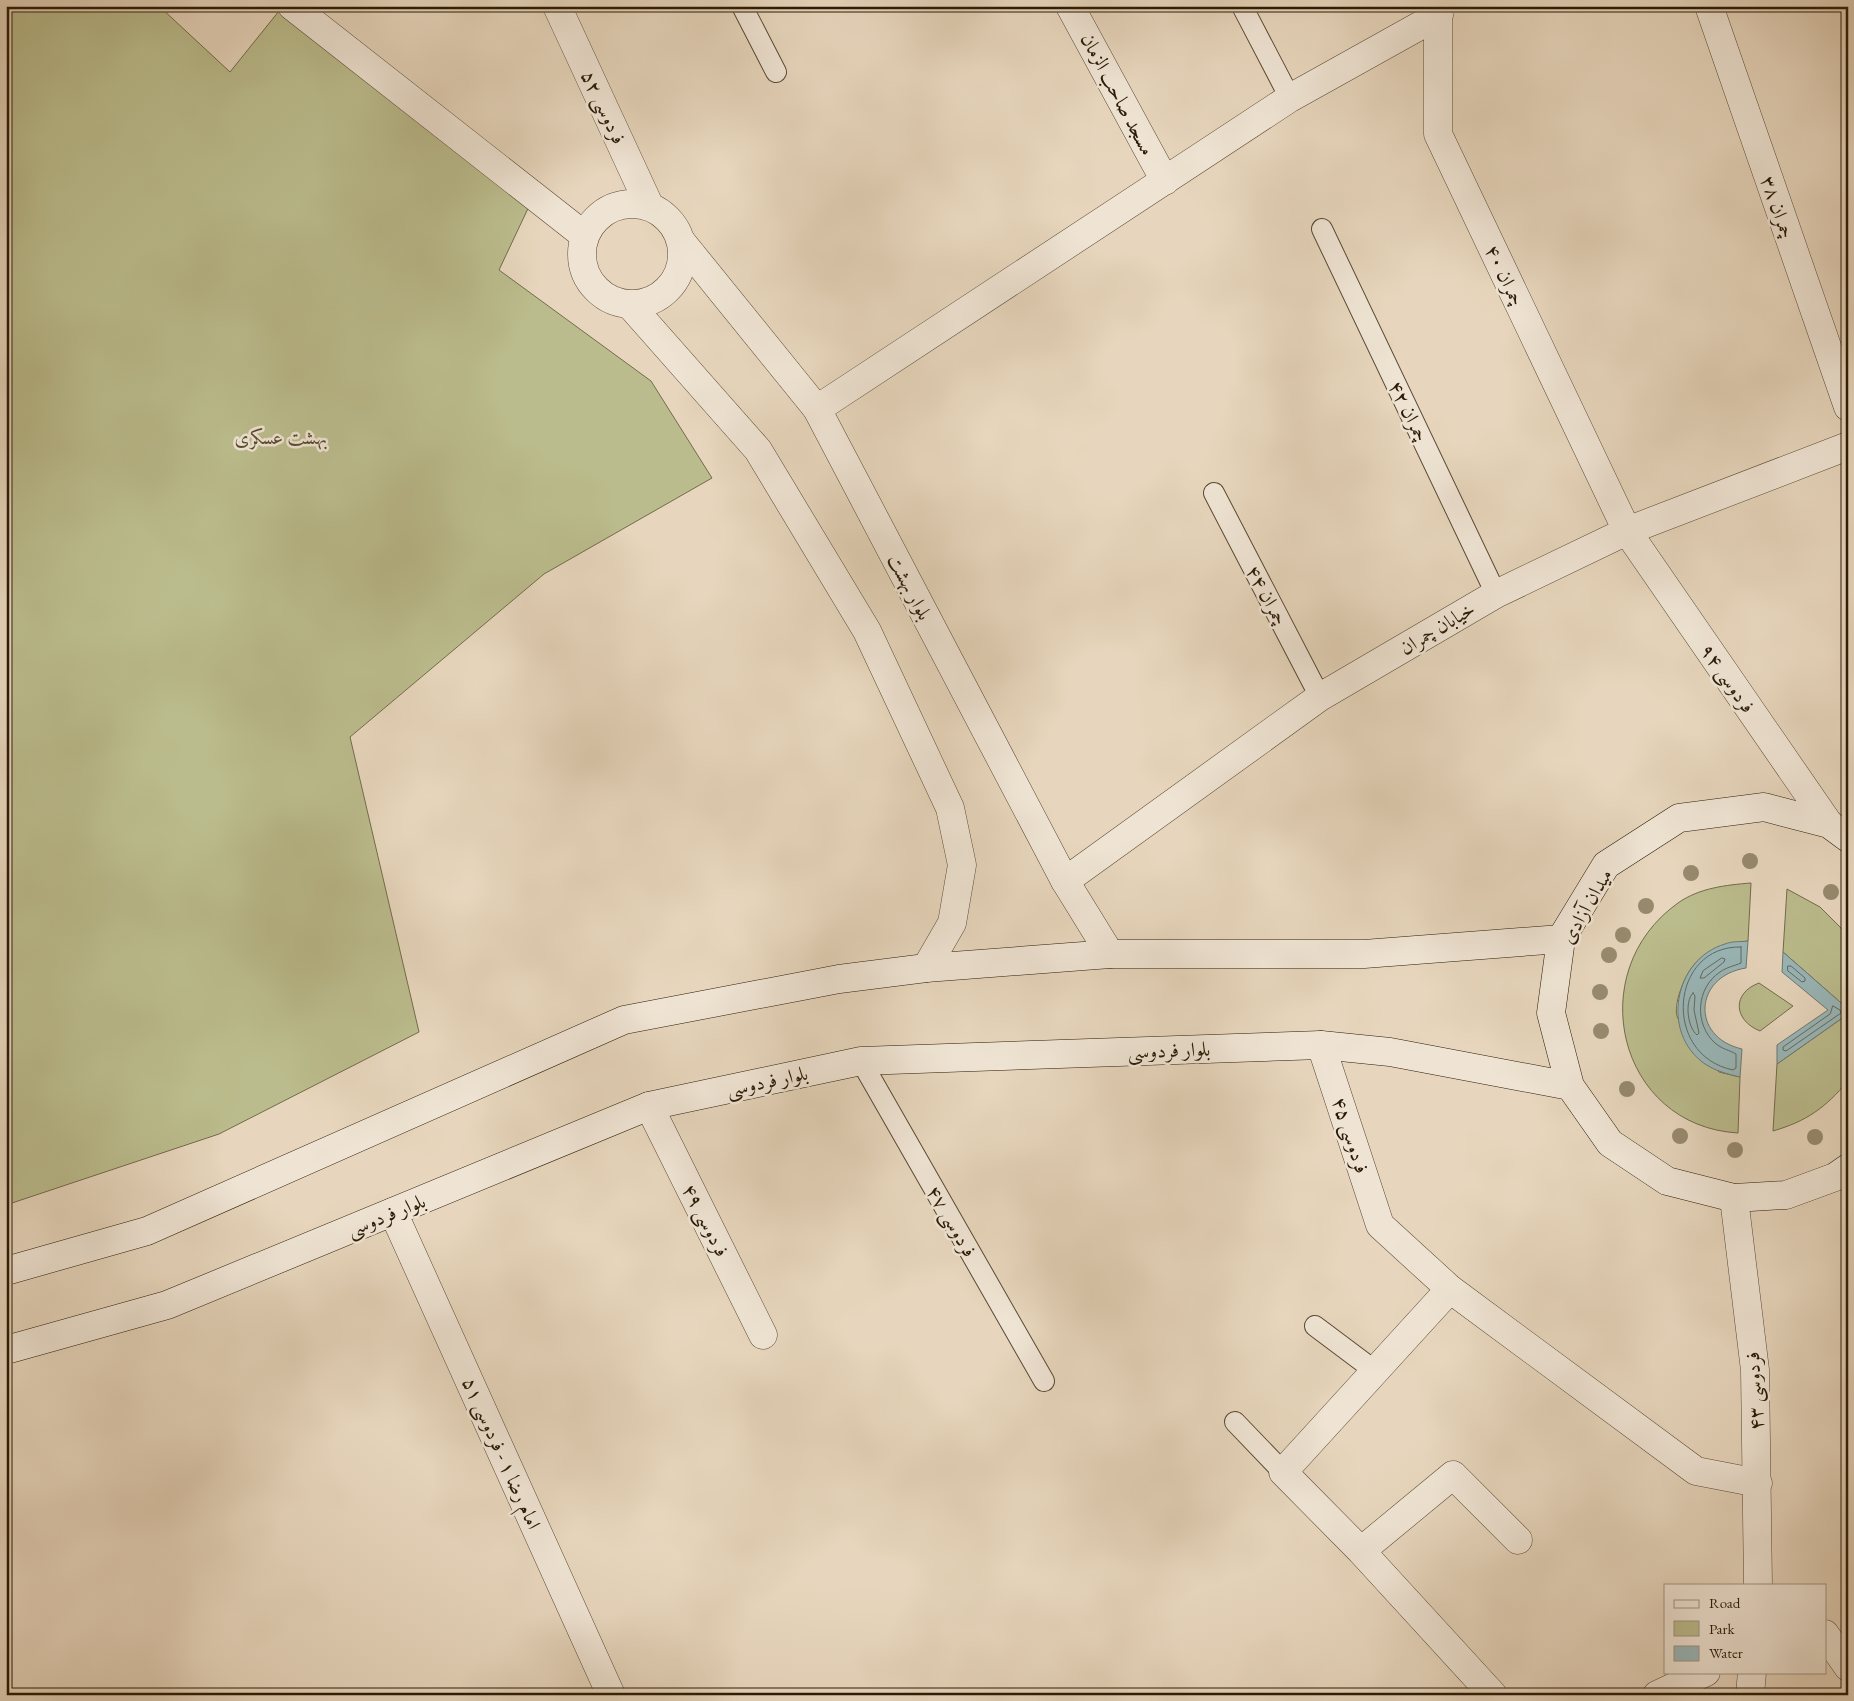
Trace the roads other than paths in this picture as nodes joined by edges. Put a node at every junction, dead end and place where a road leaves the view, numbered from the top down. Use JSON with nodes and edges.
{"nodes":[{"id":1,"x":292,"y":6,"type":"edge"},
{"id":2,"x":742,"y":6,"type":"edge"},
{"id":3,"x":1070,"y":6,"type":"edge"},
{"id":4,"x":1242,"y":6,"type":"edge"},
{"id":5,"x":1708,"y":6,"type":"edge"},
{"id":6,"x":559,"y":7,"type":"edge"},
{"id":7,"x":1439,"y":10,"type":"edge"},
{"id":8,"x":776,"y":72,"type":"dead end"},
{"id":9,"x":1290,"y":98,"type":"junction"},
{"id":10,"x":1165,"y":181,"type":"junction"},
{"id":11,"x":650,"y":207,"type":"junction"},
{"id":12,"x":1322,"y":229,"type":"dead end"},
{"id":13,"x":585,"y":236,"type":"junction"},
{"id":14,"x":681,"y":241,"type":"junction"},
{"id":15,"x":630,"y":305,"type":"junction"},
{"id":16,"x":1848,"y":407,"type":"edge"},
{"id":17,"x":817,"y":409,"type":"junction"},
{"id":18,"x":1848,"y":446,"type":"edge"},
{"id":19,"x":1214,"y":493,"type":"dead end"},
{"id":20,"x":1627,"y":531,"type":"junction"},
{"id":21,"x":1496,"y":594,"type":"junction"},
{"id":22,"x":1320,"y":697,"type":"junction"},
{"id":23,"x":1838,"y":831,"type":"edge"},
{"id":24,"x":1065,"y":881,"type":"junction"},
{"id":25,"x":1561,"y":939,"type":"junction"},
{"id":26,"x":1110,"y":954,"type":"junction"},
{"id":27,"x":926,"y":968,"type":"junction"},
{"id":28,"x":1321,"y":1045,"type":"junction"},
{"id":29,"x":861,"y":1061,"type":"junction"},
{"id":30,"x":1570,"y":1086,"type":"junction"},
{"id":31,"x":649,"y":1106,"type":"junction"},
{"id":32,"x":1848,"y":1168,"type":"edge"},
{"id":33,"x":1734,"y":1198,"type":"junction"},
{"id":34,"x":393,"y":1212,"type":"junction"},
{"id":35,"x":6,"y":1271,"type":"edge"},
{"id":36,"x":1450,"y":1289,"type":"junction"},
{"id":37,"x":1316,"y":1326,"type":"dead end"},
{"id":38,"x":763,"y":1335,"type":"dead end"},
{"id":39,"x":6,"y":1350,"type":"edge"},
{"id":40,"x":1375,"y":1371,"type":"junction"},
{"id":41,"x":1044,"y":1381,"type":"dead end"},
{"id":42,"x":1235,"y":1422,"type":"dead end"},
{"id":43,"x":1283,"y":1472,"type":"junction"},
{"id":44,"x":1758,"y":1483,"type":"junction"},
{"id":45,"x":1518,"y":1540,"type":"dead end"},
{"id":46,"x":1361,"y":1551,"type":"junction"},
{"id":47,"x":1758,"y":1584,"type":"edge"},
{"id":48,"x":1826,"y":1635,"type":"edge"},
{"id":49,"x":1848,"y":1667,"type":"edge"},
{"id":50,"x":1702,"y":1674,"type":"edge"},
{"id":51,"x":1752,"y":1674,"type":"edge"},
{"id":52,"x":611,"y":1695,"type":"edge"},
{"id":53,"x":1493,"y":1695,"type":"edge"},
{"id":54,"x":1657,"y":1695,"type":"edge"},
{"id":55,"x":1750,"y":1695,"type":"edge"}],
"edges":[{"from":1,"to":13,"type":"street"},
{"from":2,"to":8,"type":"lane"},
{"from":3,"to":10,"type":"street","name":"مسجد صاحب الزمان"},
{"from":4,"to":9,"type":"lane"},
{"from":5,"to":16,"type":"street","name":"چمران ۳۸"},
{"from":6,"to":11,"type":"street","name":"فردوسی ۵۲"},
{"from":7,"to":9,"type":"street"},
{"from":7,"to":20,"type":"street","name":"چمران ۴۰"},
{"from":9,"to":10,"type":"street"},
{"from":10,"to":17,"type":"street"},
{"from":11,"to":13,"type":"street"},
{"from":11,"to":14,"type":"street"},
{"from":12,"to":21,"type":"lane","name":"چمران ۴۲"},
{"from":13,"to":15,"type":"street"},
{"from":14,"to":15,"type":"street"},
{"from":14,"to":17,"type":"street","name":"بلوار بهشت"},
{"from":15,"to":27,"type":"street"},
{"from":17,"to":24,"type":"street","name":"بلوار بهشت"},
{"from":18,"to":20,"type":"street","name":"خیابان چمران"},
{"from":19,"to":22,"type":"lane","name":"چمران ۴۴"},
{"from":20,"to":21,"type":"street","name":"خیابان چمران"},
{"from":20,"to":23,"type":"street","name":"فردوسی ۹۴"},
{"from":21,"to":22,"type":"street","name":"خیابان چمران"},
{"from":22,"to":24,"type":"street","name":"خیابان چمران"},
{"from":23,"to":25,"type":"street","name":"میدان آزادی"},
{"from":24,"to":26,"type":"street","name":"بلوار بهشت"},
{"from":25,"to":26,"type":"street"},
{"from":25,"to":30,"type":"street","name":"میدان آزادی"},
{"from":26,"to":27,"type":"street"},
{"from":27,"to":35,"type":"street"},
{"from":28,"to":29,"type":"street","name":"بلوار فردوسی"},
{"from":28,"to":30,"type":"street","name":"بلوار فردوسی"},
{"from":28,"to":36,"type":"street","name":"فردوسی ۴۵"},
{"from":29,"to":31,"type":"street","name":"بلوار فردوسی"},
{"from":29,"to":41,"type":"lane","name":"فردوسی ۴۷"},
{"from":30,"to":33,"type":"street","name":"میدان آزادی"},
{"from":31,"to":34,"type":"street","name":"بلوار فردوسی"},
{"from":31,"to":38,"type":"street","name":"فردوسی ۴۹"},
{"from":32,"to":33,"type":"street","name":"میدان آزادی"},
{"from":33,"to":44,"type":"street","name":"فردوسی ۴۳"},
{"from":34,"to":39,"type":"street","name":"بلوار فردوسی"},
{"from":34,"to":52,"type":"street","name":"امام رضا ۱ - فردوسی ۵۱"},
{"from":36,"to":40,"type":"street"},
{"from":36,"to":44,"type":"street"},
{"from":37,"to":40,"type":"lane"},
{"from":40,"to":43,"type":"street"},
{"from":42,"to":43,"type":"lane"},
{"from":43,"to":46,"type":"street"},
{"from":44,"to":47,"type":"street","name":"فردوسی ۴۳"},
{"from":45,"to":46,"type":"street"},
{"from":46,"to":53,"type":"street"},
{"from":48,"to":49,"type":"street"},
{"from":50,"to":54,"type":"street"},
{"from":51,"to":55,"type":"street"}]}
